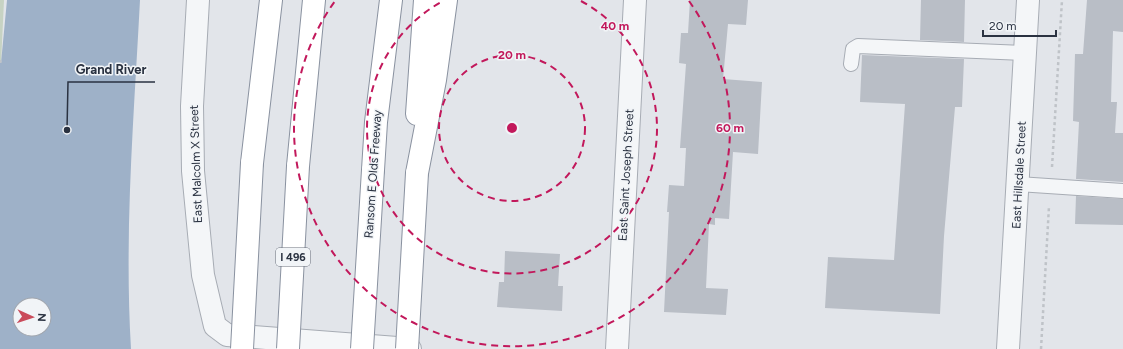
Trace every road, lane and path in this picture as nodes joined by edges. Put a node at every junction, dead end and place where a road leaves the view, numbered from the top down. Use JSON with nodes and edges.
{"nodes":[{"id":1,"x":198,"y":0,"type":"edge"},
{"id":2,"x":256,"y":0,"type":"edge"},
{"id":3,"x":271,"y":0,"type":"edge"},
{"id":4,"x":314,"y":0,"type":"edge"},
{"id":5,"x":391,"y":0,"type":"edge"},
{"id":6,"x":425,"y":0,"type":"edge"},
{"id":7,"x":446,"y":0,"type":"edge"},
{"id":8,"x":636,"y":0,"type":"edge"},
{"id":9,"x":1028,"y":0,"type":"edge"},
{"id":10,"x":1025,"y":53,"type":"junction"},
{"id":11,"x":0,"y":60,"type":"edge"},
{"id":12,"x":1,"y":64,"type":"dead end"},
{"id":13,"x":851,"y":64,"type":"dead end"},
{"id":14,"x":252,"y":163,"type":"junction"},
{"id":15,"x":417,"y":173,"type":"junction"},
{"id":16,"x":1018,"y":184,"type":"junction"},
{"id":17,"x":1123,"y":191,"type":"edge"},
{"id":18,"x":296,"y":345,"type":"edge"},
{"id":19,"x":242,"y":349,"type":"edge"},
{"id":20,"x":362,"y":349,"type":"edge"},
{"id":21,"x":407,"y":349,"type":"edge"},
{"id":22,"x":410,"y":349,"type":"edge"},
{"id":23,"x":617,"y":349,"type":"edge"},
{"id":24,"x":1008,"y":349,"type":"edge"}],
"edges":[{"from":1,"to":18,"type":"street","name":"East Malcolm X Street"},
{"from":2,"to":14,"type":"highway"},
{"from":3,"to":14,"type":"highway"},
{"from":4,"to":18,"type":"highway","number":"I 496","bridge":true},
{"from":5,"to":20,"type":"highway","name":"Ransom E Olds Freeway","bridge":true},
{"from":6,"to":15,"type":"highway"},
{"from":7,"to":15,"type":"highway"},
{"from":8,"to":23,"type":"street","name":"East Saint Joseph Street"},
{"from":9,"to":10,"type":"street","name":"East Hillsdale Street"},
{"from":10,"to":13,"type":"lane"},
{"from":10,"to":16,"type":"street","name":"East Hillsdale Street"},
{"from":11,"to":12,"type":"path"},
{"from":14,"to":19,"type":"highway","bridge":true},
{"from":15,"to":21,"type":"highway","bridge":true},
{"from":16,"to":17,"type":"lane"},
{"from":16,"to":24,"type":"street","name":"East Hillsdale Street"},
{"from":18,"to":22,"type":"street"}]}
